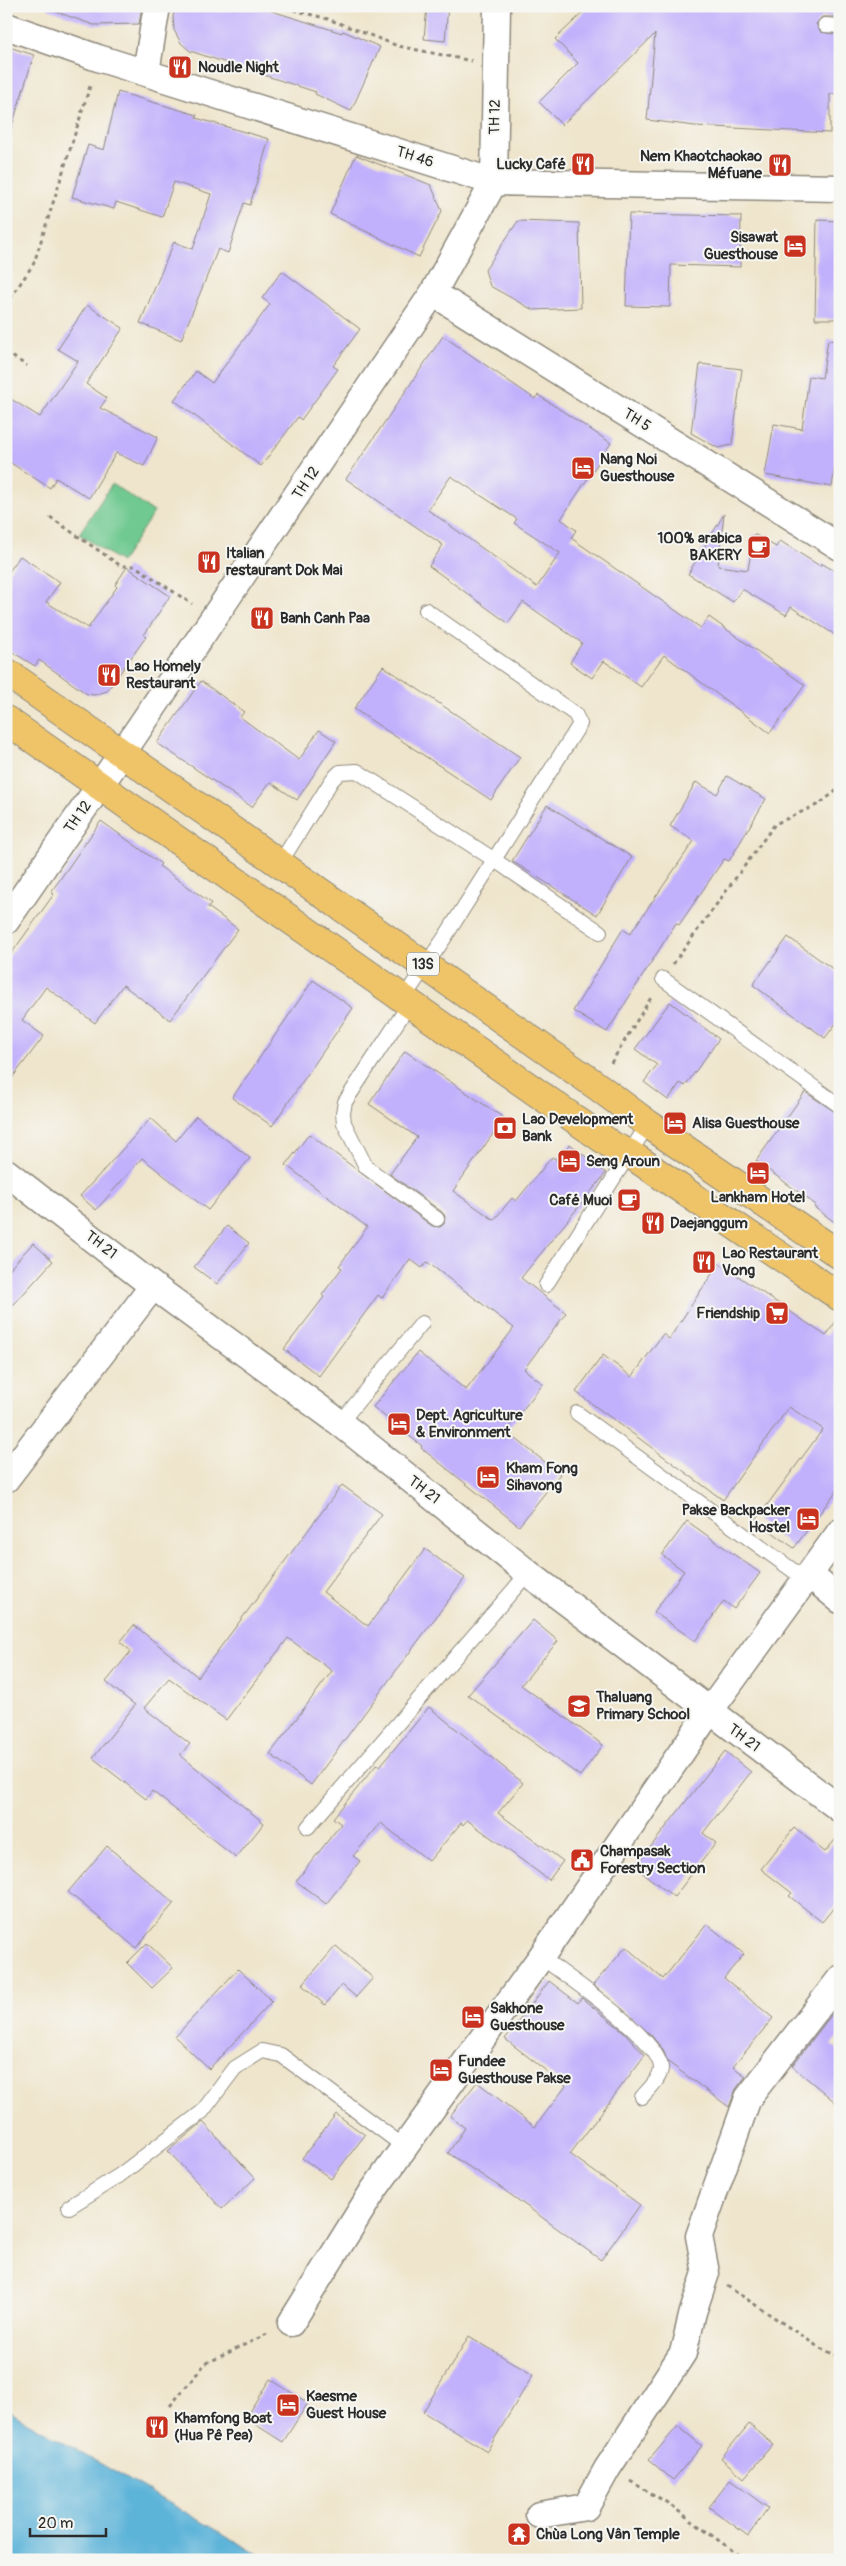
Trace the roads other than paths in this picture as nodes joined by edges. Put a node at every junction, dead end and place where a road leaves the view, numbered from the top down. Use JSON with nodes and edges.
{"nodes":[{"id":1,"x":157,"y":6,"type":"edge"},
{"id":2,"x":497,"y":6,"type":"edge"},
{"id":3,"x":825,"y":25,"type":"dead end"},
{"id":4,"x":6,"y":26,"type":"edge"},
{"id":5,"x":840,"y":26,"type":"edge"},
{"id":6,"x":146,"y":72,"type":"junction"},
{"id":7,"x":494,"y":182,"type":"junction"},
{"id":8,"x":840,"y":188,"type":"edge"},
{"id":9,"x":434,"y":293,"type":"junction"},
{"id":10,"x":840,"y":547,"type":"edge"},
{"id":11,"x":426,"y":610,"type":"dead end"},
{"id":12,"x":6,"y":672,"type":"edge"},
{"id":13,"x":6,"y":720,"type":"edge"},
{"id":14,"x":123,"y":752,"type":"junction"},
{"id":15,"x":100,"y":786,"type":"junction"},
{"id":16,"x":493,"y":859,"type":"junction"},
{"id":17,"x":280,"y":863,"type":"junction"},
{"id":18,"x":6,"y":921,"type":"edge"},
{"id":19,"x":600,"y":932,"type":"dead end"},
{"id":20,"x":425,"y":966,"type":"junction"},
{"id":21,"x":663,"y":979,"type":"road end"},
{"id":22,"x":406,"y":1001,"type":"junction"},
{"id":23,"x":840,"y":1106,"type":"edge"},
{"id":24,"x":648,"y":1124,"type":"junction"},
{"id":25,"x":630,"y":1154,"type":"junction"},
{"id":26,"x":6,"y":1172,"type":"edge"},
{"id":27,"x":437,"y":1220,"type":"dead end"},
{"id":28,"x":840,"y":1255,"type":"edge"},
{"id":29,"x":546,"y":1285,"type":"dead end"},
{"id":30,"x":153,"y":1286,"type":"junction"},
{"id":31,"x":840,"y":1297,"type":"edge"},
{"id":32,"x":422,"y":1323,"type":"dead end"},
{"id":33,"x":577,"y":1413,"type":"dead end"},
{"id":34,"x":340,"y":1423,"type":"junction"},
{"id":35,"x":6,"y":1479,"type":"edge"},
{"id":36,"x":840,"y":1532,"type":"edge"},
{"id":37,"x":528,"y":1573,"type":"junction"},
{"id":38,"x":808,"y":1578,"type":"junction"},
{"id":39,"x":840,"y":1600,"type":"edge"},
{"id":40,"x":709,"y":1712,"type":"junction"},
{"id":41,"x":840,"y":1809,"type":"edge"},
{"id":42,"x":308,"y":1827,"type":"dead end"},
{"id":43,"x":541,"y":1957,"type":"junction"},
{"id":44,"x":840,"y":1979,"type":"edge"},
{"id":45,"x":642,"y":2097,"type":"dead end"},
{"id":46,"x":406,"y":2148,"type":"junction"},
{"id":47,"x":69,"y":2207,"type":"dead end"},
{"id":48,"x":291,"y":2323,"type":"road end"},
{"id":49,"x":539,"y":2516,"type":"dead end"}],
"edges":[{"from":1,"to":6,"type":"street"},
{"from":2,"to":7,"type":"street","name":"TH 12"},
{"from":3,"to":5,"type":"lane"},
{"from":4,"to":6,"type":"street","name":"TH 46"},
{"from":6,"to":7,"type":"street","name":"TH 46"},
{"from":7,"to":8,"type":"street","name":"TH 46"},
{"from":7,"to":9,"type":"street","name":"TH 12"},
{"from":9,"to":10,"type":"street","name":"TH 5"},
{"from":9,"to":14,"type":"street","name":"TH 12"},
{"from":11,"to":16,"type":"lane"},
{"from":12,"to":14,"type":"highway","number":"13S"},
{"from":13,"to":15,"type":"highway","number":"13S"},
{"from":14,"to":15,"type":"street","name":"TH 12"},
{"from":14,"to":17,"type":"highway","number":"13S"},
{"from":15,"to":18,"type":"street","name":"TH 12"},
{"from":15,"to":22,"type":"highway","number":"13S"},
{"from":16,"to":17,"type":"lane"},
{"from":16,"to":19,"type":"lane"},
{"from":16,"to":20,"type":"lane"},
{"from":17,"to":20,"type":"highway","number":"13S"},
{"from":20,"to":22,"type":"lane"},
{"from":20,"to":24,"type":"highway","number":"13S"},
{"from":21,"to":23,"type":"lane"},
{"from":22,"to":25,"type":"highway","number":"13S"},
{"from":22,"to":27,"type":"lane"},
{"from":24,"to":25,"type":"lane"},
{"from":24,"to":28,"type":"highway","number":"13S"},
{"from":25,"to":29,"type":"lane"},
{"from":25,"to":31,"type":"highway","number":"13S"},
{"from":26,"to":30,"type":"street","name":"TH 21"},
{"from":30,"to":34,"type":"street","name":"TH 21"},
{"from":30,"to":35,"type":"street"},
{"from":32,"to":34,"type":"lane"},
{"from":33,"to":38,"type":"lane"},
{"from":34,"to":37,"type":"street","name":"TH 21"},
{"from":36,"to":38,"type":"street"},
{"from":37,"to":40,"type":"street","name":"TH 21"},
{"from":37,"to":42,"type":"lane"},
{"from":38,"to":39,"type":"street"},
{"from":38,"to":40,"type":"street"},
{"from":40,"to":41,"type":"street","name":"TH 21"},
{"from":40,"to":43,"type":"street"},
{"from":43,"to":45,"type":"lane"},
{"from":43,"to":46,"type":"street"},
{"from":44,"to":49,"type":"street"},
{"from":46,"to":47,"type":"lane"},
{"from":46,"to":48,"type":"street"}]}
